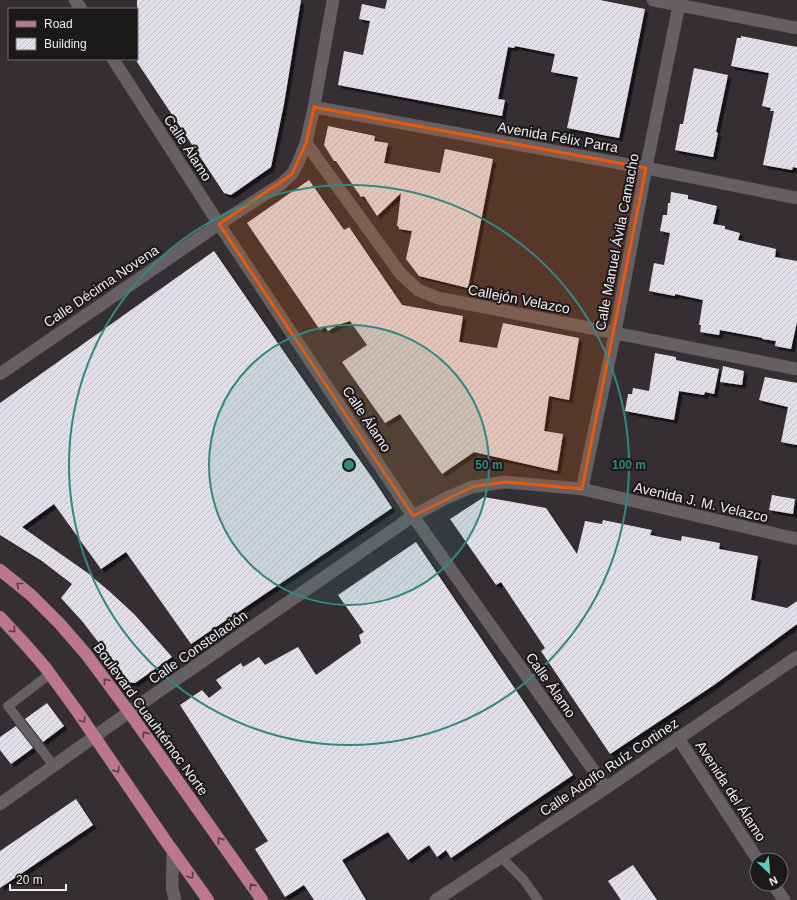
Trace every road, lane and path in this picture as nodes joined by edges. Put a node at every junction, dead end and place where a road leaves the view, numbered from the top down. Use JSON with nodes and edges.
{"nodes":[{"id":1,"x":333,"y":0,"type":"edge"},
{"id":2,"x":653,"y":0,"type":"edge"},
{"id":3,"x":679,"y":3,"type":"edge"},
{"id":4,"x":797,"y":28,"type":"edge"},
{"id":5,"x":114,"y":60,"type":"edge"},
{"id":6,"x":314,"y":107,"type":"junction"},
{"id":7,"x":306,"y":142,"type":"junction"},
{"id":8,"x":646,"y":168,"type":"junction"},
{"id":9,"x":797,"y":198,"type":"edge"},
{"id":10,"x":219,"y":224,"type":"junction"},
{"id":11,"x":615,"y":333,"type":"junction"},
{"id":12,"x":797,"y":369,"type":"edge"},
{"id":13,"x":0,"y":374,"type":"edge"},
{"id":14,"x":582,"y":489,"type":"junction"},
{"id":15,"x":413,"y":516,"type":"junction"},
{"id":16,"x":797,"y":540,"type":"edge"},
{"id":17,"x":0,"y":570,"type":"edge"},
{"id":18,"x":0,"y":617,"type":"edge"},
{"id":19,"x":797,"y":657,"type":"edge"},
{"id":20,"x":786,"y":664,"type":"junction"},
{"id":21,"x":797,"y":671,"type":"edge"},
{"id":22,"x":50,"y":674,"type":"junction"},
{"id":23,"x":129,"y":712,"type":"junction"},
{"id":24,"x":95,"y":737,"type":"junction"},
{"id":25,"x":678,"y":738,"type":"junction"},
{"id":26,"x":54,"y":766,"type":"junction"},
{"id":27,"x":606,"y":788,"type":"junction"},
{"id":28,"x":0,"y":804,"type":"edge"},
{"id":29,"x":173,"y":851,"type":"junction"},
{"id":30,"x":753,"y":852,"type":"edge"},
{"id":31,"x":501,"y":857,"type":"junction"},
{"id":32,"x":174,"y":900,"type":"edge"},
{"id":33,"x":208,"y":900,"type":"edge"},
{"id":34,"x":262,"y":900,"type":"edge"},
{"id":35,"x":436,"y":900,"type":"edge"},
{"id":36,"x":538,"y":900,"type":"edge"}],
"edges":[{"from":1,"to":6,"type":"street","name":"Calle Décima Novena"},
{"from":2,"to":3,"type":"street"},
{"from":3,"to":4,"type":"street"},
{"from":3,"to":8,"type":"street","name":"Calle Manuel Ávila Camacho"},
{"from":5,"to":10,"type":"street","name":"Calle Álamo"},
{"from":6,"to":7,"type":"street","name":"Calle Décima Novena"},
{"from":6,"to":8,"type":"street","name":"Avenida Félix Parra"},
{"from":7,"to":10,"type":"street","name":"Calle Décima Novena"},
{"from":7,"to":11,"type":"street","name":"Callejón Velazco"},
{"from":8,"to":9,"type":"street","name":"Avenida Félix Parra"},
{"from":8,"to":11,"type":"street","name":"Calle Manuel Ávila Camacho"},
{"from":10,"to":13,"type":"street","name":"Calle Décima Novena"},
{"from":10,"to":15,"type":"street","name":"Calle Álamo"},
{"from":11,"to":12,"type":"street","name":"Callejón Velazco"},
{"from":11,"to":14,"type":"street","name":"Calle Manuel Ávila Camacho"},
{"from":14,"to":15,"type":"street","name":"Avenida J. M. Velazco"},
{"from":14,"to":16,"type":"street","name":"Avenida J. M. Velazco"},
{"from":15,"to":23,"type":"street","name":"Calle Constelación"},
{"from":15,"to":27,"type":"street","name":"Calle Álamo"},
{"from":23,"to":17,"type":"main road","name":"Boulevard Cuauhtémoc Norte","one_way":true},
{"from":18,"to":22,"type":"main road","one_way":true},
{"from":19,"to":20,"type":"street","name":"Calle Adolfo Ruíz Cortinez"},
{"from":20,"to":21,"type":"street"},
{"from":20,"to":25,"type":"street","name":"Calle Adolfo Ruíz Cortinez"},
{"from":22,"to":24,"type":"main road","one_way":true},
{"from":22,"to":26,"type":"lane"},
{"from":23,"to":24,"type":"street","name":"Calle Constelación"},
{"from":34,"to":23,"type":"main road","name":"Boulevard Cuauhtémoc Norte","one_way":true},
{"from":24,"to":26,"type":"street","name":"Calle Constelación"},
{"from":24,"to":29,"type":"main road","one_way":true},
{"from":25,"to":27,"type":"street","name":"Calle Adolfo Ruíz Cortinez"},
{"from":25,"to":30,"type":"street","name":"Avenida del Álamo"},
{"from":26,"to":28,"type":"street","name":"Calle Constelación"},
{"from":27,"to":31,"type":"street","name":"Calle Adolfo Ruíz Cortinez"},
{"from":29,"to":32,"type":"street"},
{"from":29,"to":33,"type":"main road","one_way":true},
{"from":31,"to":35,"type":"street","name":"Calle Adolfo Ruíz Cortinez"},
{"from":31,"to":36,"type":"lane"}]}
